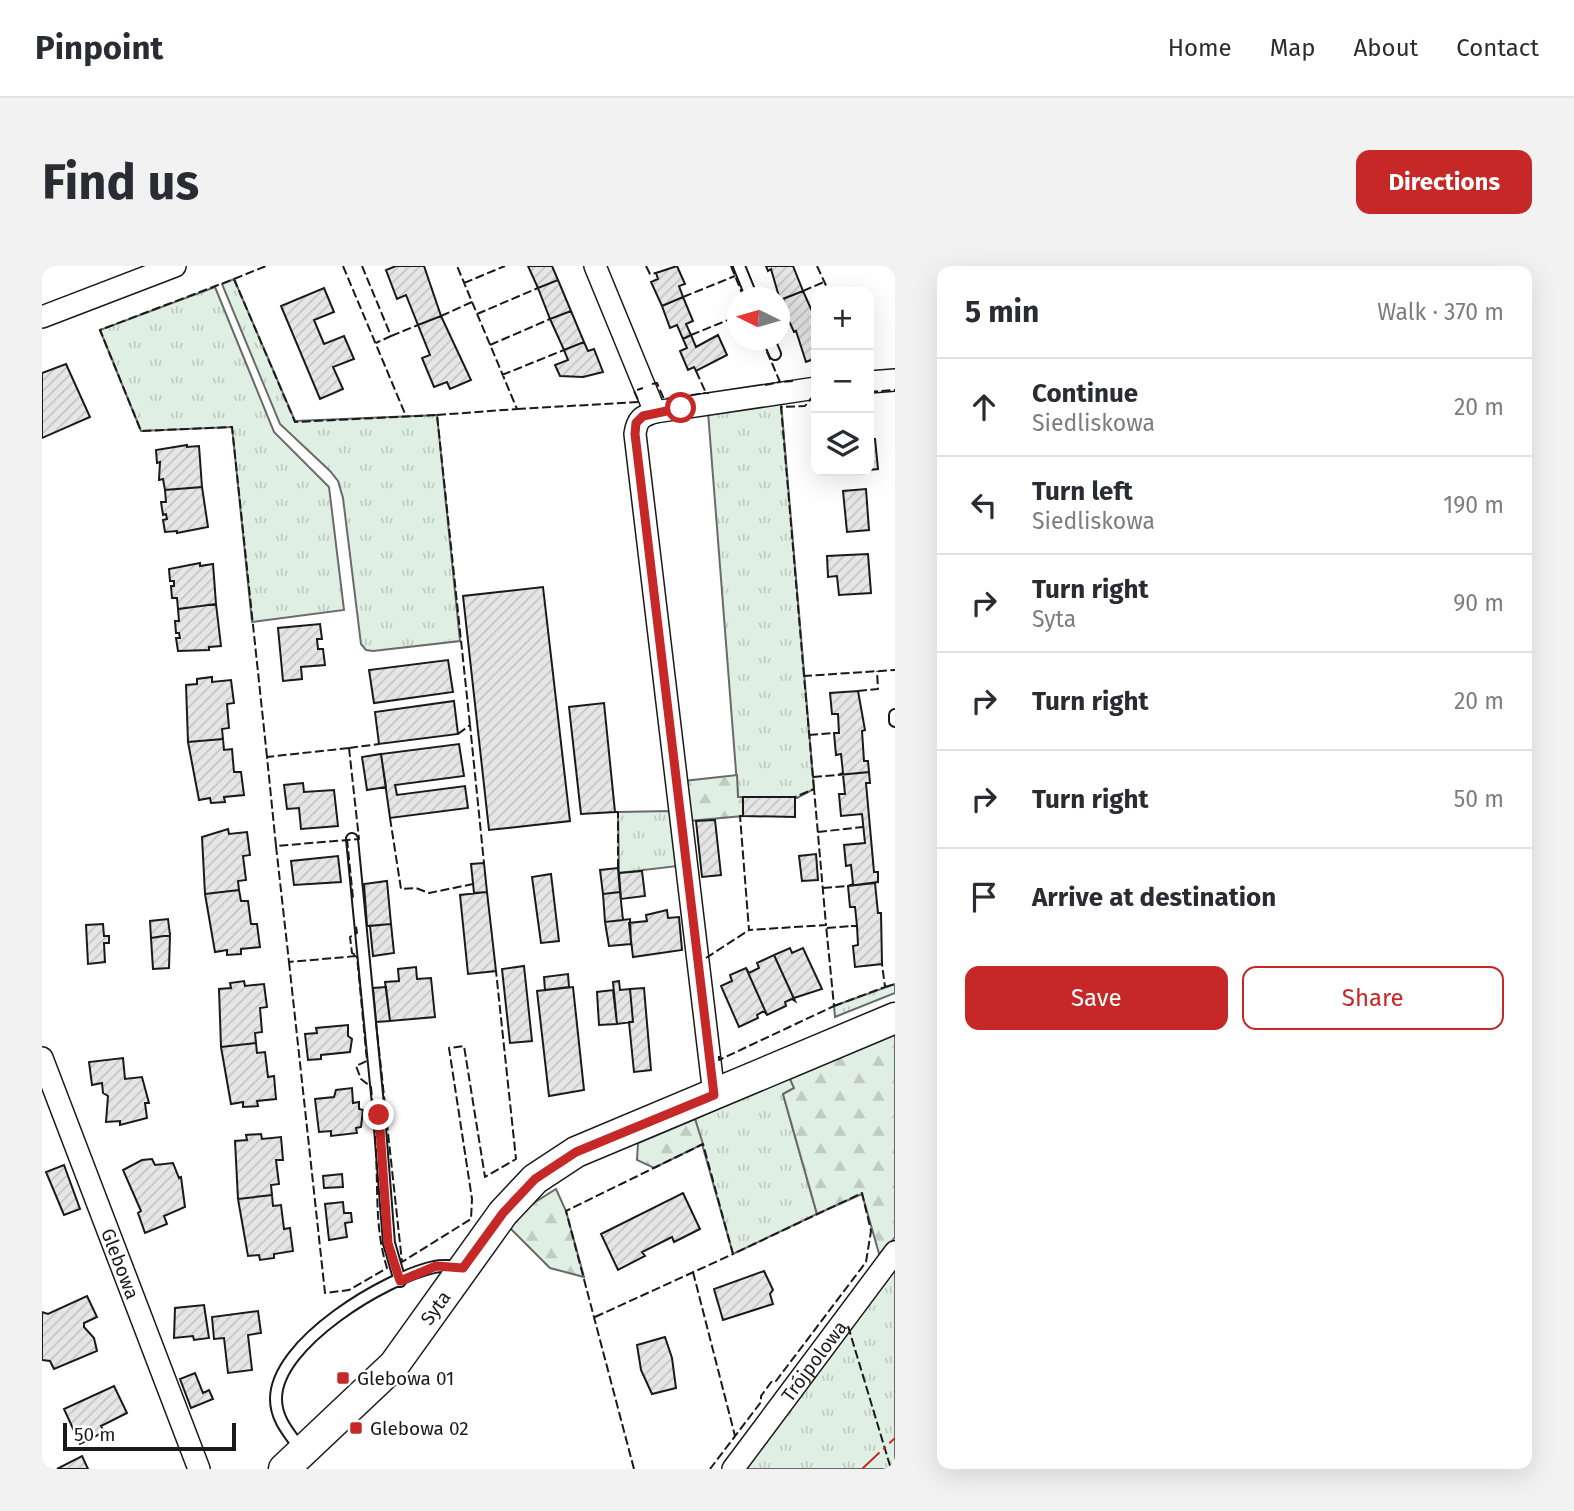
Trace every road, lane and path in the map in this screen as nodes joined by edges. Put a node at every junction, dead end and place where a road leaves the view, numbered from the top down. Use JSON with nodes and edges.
{"nodes":[{"id":1,"x":175,"y":266,"type":"edge"},
{"id":2,"x":595,"y":266,"type":"edge"},
{"id":3,"x":739,"y":266,"type":"edge"},
{"id":4,"x":748,"y":287,"type":"edge"},
{"id":5,"x":42,"y":317,"type":"edge"},
{"id":6,"x":773,"y":350,"type":"edge"},
{"id":7,"x":775,"y":354,"type":"dead end"},
{"id":8,"x":895,"y":380,"type":"edge"},
{"id":9,"x":874,"y":382,"type":"edge"},
{"id":10,"x":811,"y":389,"type":"edge"},
{"id":11,"x":655,"y":412,"type":"junction"},
{"id":12,"x":895,"y":715,"type":"edge"},
{"id":13,"x":895,"y":721,"type":"edge"},
{"id":14,"x":352,"y":839,"type":"dead end"},
{"id":15,"x":895,"y":1018,"type":"edge"},
{"id":16,"x":42,"y":1058,"type":"edge"},
{"id":17,"x":714,"y":1095,"type":"junction"},
{"id":18,"x":895,"y":1252,"type":"edge"},
{"id":19,"x":463,"y":1268,"type":"junction"},
{"id":20,"x":400,"y":1281,"type":"junction"},
{"id":21,"x":294,"y":1461,"type":"edge"},
{"id":22,"x":199,"y":1469,"type":"edge"},
{"id":23,"x":733,"y":1469,"type":"edge"}],
"edges":[{"from":1,"to":5,"type":"street"},
{"from":2,"to":11,"type":"street"},
{"from":3,"to":4,"type":"lane"},
{"from":6,"to":7,"type":"lane"},
{"from":8,"to":9,"type":"street"},
{"from":10,"to":11,"type":"street"},
{"from":11,"to":17,"type":"street"},
{"from":12,"to":13,"type":"lane"},
{"from":14,"to":20,"type":"lane"},
{"from":15,"to":17,"type":"street","name":"Syta"},
{"from":16,"to":22,"type":"street","name":"Glebowa"},
{"from":17,"to":19,"type":"street","name":"Syta"},
{"from":18,"to":23,"type":"street","name":"Trójpolowa"},
{"from":19,"to":20,"type":"lane"},
{"from":19,"to":21,"type":"street","name":"Syta"},
{"from":20,"to":21,"type":"lane"}]}
